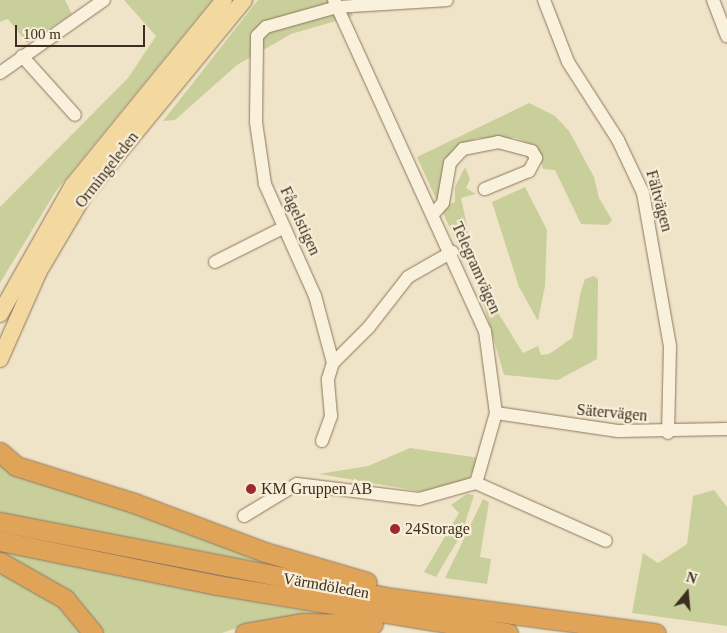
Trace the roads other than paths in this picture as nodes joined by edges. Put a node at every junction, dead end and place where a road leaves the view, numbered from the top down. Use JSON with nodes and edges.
{"nodes":[{"id":1,"x":104,"y":0,"type":"edge"},
{"id":2,"x":224,"y":0,"type":"edge"},
{"id":3,"x":244,"y":0,"type":"edge"},
{"id":4,"x":447,"y":0,"type":"edge"},
{"id":5,"x":544,"y":0,"type":"edge"},
{"id":6,"x":713,"y":0,"type":"edge"},
{"id":7,"x":335,"y":4,"type":"edge"},
{"id":8,"x":727,"y":36,"type":"edge"},
{"id":9,"x":22,"y":56,"type":"junction"},
{"id":10,"x":0,"y":73,"type":"edge"},
{"id":11,"x":75,"y":114,"type":"dead end"},
{"id":12,"x":485,"y":189,"type":"dead end"},
{"id":13,"x":434,"y":213,"type":"junction"},
{"id":14,"x":283,"y":228,"type":"junction"},
{"id":15,"x":452,"y":252,"type":"junction"},
{"id":16,"x":215,"y":262,"type":"dead end"},
{"id":17,"x":0,"y":314,"type":"edge"},
{"id":18,"x":0,"y":359,"type":"edge"},
{"id":19,"x":333,"y":363,"type":"junction"},
{"id":20,"x":496,"y":413,"type":"junction"},
{"id":21,"x":727,"y":429,"type":"edge"},
{"id":22,"x":668,"y":433,"type":"junction"},
{"id":23,"x":322,"y":441,"type":"dead end"},
{"id":24,"x":0,"y":452,"type":"edge"},
{"id":25,"x":476,"y":483,"type":"junction"},
{"id":26,"x":244,"y":516,"type":"dead end"},
{"id":27,"x":0,"y":522,"type":"edge"},
{"id":28,"x":606,"y":540,"type":"dead end"},
{"id":29,"x":0,"y":541,"type":"edge"},
{"id":30,"x":0,"y":562,"type":"edge"},
{"id":31,"x":478,"y":620,"type":"junction"},
{"id":32,"x":92,"y":633,"type":"edge"},
{"id":33,"x":245,"y":633,"type":"edge"},
{"id":34,"x":508,"y":633,"type":"edge"},
{"id":35,"x":656,"y":633,"type":"edge"}],
"edges":[{"from":1,"to":9,"type":"street"},
{"from":2,"to":17,"type":"main road","name":"Ormingeleden"},
{"from":3,"to":18,"type":"main road","name":"Ormingeleden"},
{"from":4,"to":7,"type":"street","name":"Fågelstigen"},
{"from":5,"to":22,"type":"street","name":"Fältvägen"},
{"from":6,"to":8,"type":"street"},
{"from":7,"to":13,"type":"street","name":"Telegramvägen"},
{"from":7,"to":14,"type":"street","name":"Fågelstigen"},
{"from":9,"to":10,"type":"street"},
{"from":9,"to":11,"type":"street"},
{"from":12,"to":13,"type":"street","name":"Telegramvägen"},
{"from":13,"to":15,"type":"street","name":"Telegramvägen"},
{"from":14,"to":16,"type":"street"},
{"from":14,"to":19,"type":"street","name":"Fågelstigen"},
{"from":15,"to":19,"type":"street"},
{"from":15,"to":20,"type":"street","name":"Telegramvägen"},
{"from":19,"to":23,"type":"street","name":"Fågelstigen"},
{"from":20,"to":22,"type":"street","name":"Sätervägen"},
{"from":20,"to":25,"type":"street","name":"Telegramvägen"},
{"from":21,"to":22,"type":"street","name":"Sätervägen"},
{"from":24,"to":31,"type":"highway"},
{"from":25,"to":26,"type":"street"},
{"from":25,"to":28,"type":"street"},
{"from":27,"to":31,"type":"highway","name":"Värmdöleden"},
{"from":29,"to":31,"type":"highway","name":"Värmdöleden"},
{"from":30,"to":32,"type":"highway"},
{"from":31,"to":33,"type":"highway"},
{"from":31,"to":34,"type":"highway","name":"Värmdöleden"},
{"from":31,"to":35,"type":"highway","name":"Värmdöleden"}]}
